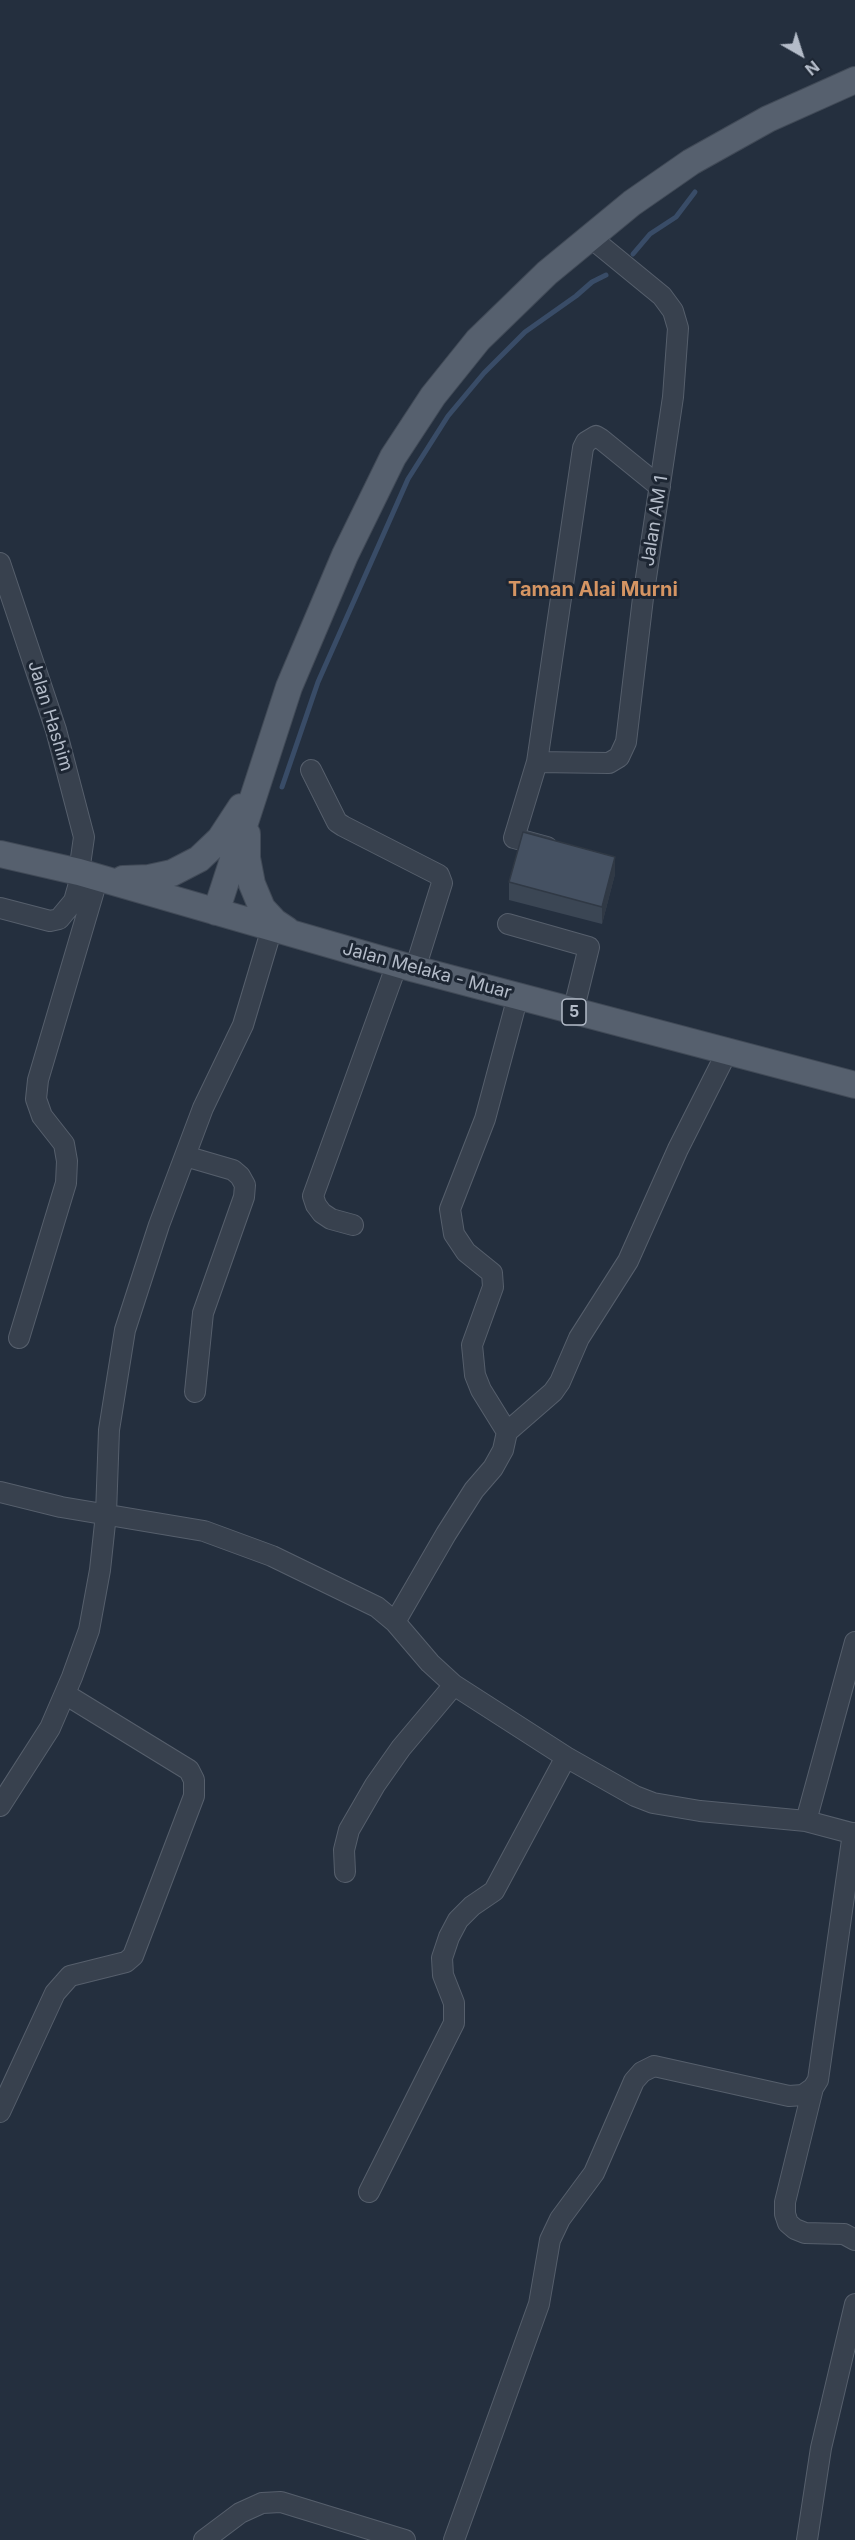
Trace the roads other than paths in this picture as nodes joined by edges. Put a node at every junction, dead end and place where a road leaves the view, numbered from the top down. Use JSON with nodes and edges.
{"nodes":[{"id":1,"x":855,"y":80,"type":"edge"},
{"id":2,"x":590,"y":237,"type":"junction"},
{"id":3,"x":660,"y":487,"type":"junction"},
{"id":4,"x":0,"y":563,"type":"edge"},
{"id":5,"x":537,"y":762,"type":"junction"},
{"id":6,"x":311,"y":770,"type":"dead end"},
{"id":7,"x":258,"y":782,"type":"junction"},
{"id":8,"x":246,"y":818,"type":"junction"},
{"id":9,"x":568,"y":852,"type":"edge"},
{"id":10,"x":0,"y":854,"type":"edge"},
{"id":11,"x":91,"y":875,"type":"junction"},
{"id":12,"x":82,"y":903,"type":"junction"},
{"id":13,"x":0,"y":908,"type":"edge"},
{"id":14,"x":216,"y":912,"type":"junction"},
{"id":15,"x":508,"y":924,"type":"dead end"},
{"id":16,"x":284,"y":931,"type":"junction"},
{"id":17,"x":406,"y":966,"type":"junction"},
{"id":18,"x":518,"y":996,"type":"junction"},
{"id":19,"x":573,"y":1011,"type":"junction"},
{"id":20,"x":726,"y":1052,"type":"junction"},
{"id":21,"x":855,"y":1085,"type":"edge"},
{"id":22,"x":185,"y":1156,"type":"junction"},
{"id":23,"x":352,"y":1226,"type":"dead end"},
{"id":24,"x":19,"y":1338,"type":"dead end"},
{"id":25,"x":195,"y":1392,"type":"dead end"},
{"id":26,"x":507,"y":1432,"type":"junction"},
{"id":27,"x":0,"y":1492,"type":"edge"},
{"id":28,"x":106,"y":1514,"type":"junction"},
{"id":29,"x":395,"y":1622,"type":"junction"},
{"id":30,"x":855,"y":1642,"type":"edge"},
{"id":31,"x":454,"y":1685,"type":"junction"},
{"id":32,"x":65,"y":1694,"type":"junction"},
{"id":33,"x":566,"y":1757,"type":"junction"},
{"id":34,"x":0,"y":1806,"type":"edge"},
{"id":35,"x":806,"y":1821,"type":"junction"},
{"id":36,"x":854,"y":1833,"type":"edge"},
{"id":37,"x":345,"y":1872,"type":"dead end"},
{"id":38,"x":813,"y":2088,"type":"junction"},
{"id":39,"x":0,"y":2112,"type":"edge"},
{"id":40,"x":369,"y":2192,"type":"dead end"},
{"id":41,"x":855,"y":2240,"type":"edge"},
{"id":42,"x":855,"y":2304,"type":"edge"},
{"id":43,"x":204,"y":2540,"type":"edge"},
{"id":44,"x":405,"y":2540,"type":"edge"},
{"id":45,"x":454,"y":2540,"type":"edge"},
{"id":46,"x":807,"y":2540,"type":"edge"}],
"edges":[{"from":1,"to":2,"type":"main road"},
{"from":2,"to":3,"type":"street","name":"Jalan AM 1"},
{"from":2,"to":7,"type":"main road"},
{"from":3,"to":5,"type":"street","name":"Jalan AM 1"},
{"from":3,"to":5,"type":"street"},
{"from":4,"to":11,"type":"street","name":"Jalan Hashim"},
{"from":5,"to":9,"type":"street"},
{"from":6,"to":17,"type":"street"},
{"from":7,"to":8,"type":"main road"},
{"from":7,"to":11,"type":"main road"},
{"from":8,"to":14,"type":"main road"},
{"from":8,"to":16,"type":"main road"},
{"from":10,"to":11,"type":"main road","name":"Jalan Melaka - Muar","number":"5"},
{"from":11,"to":12,"type":"street","name":"Jalan Hashim"},
{"from":11,"to":14,"type":"main road","name":"Jalan Melaka - Muar","number":"5"},
{"from":12,"to":13,"type":"street"},
{"from":12,"to":24,"type":"street","name":"Jalan Hashim"},
{"from":14,"to":16,"type":"main road","name":"Jalan Melaka - Muar","number":"5"},
{"from":15,"to":19,"type":"street"},
{"from":16,"to":17,"type":"main road","name":"Jalan Melaka - Muar","number":"5"},
{"from":16,"to":22,"type":"street"},
{"from":17,"to":18,"type":"main road","name":"Jalan Melaka - Muar","number":"5"},
{"from":17,"to":23,"type":"street"},
{"from":18,"to":19,"type":"main road","name":"Jalan Melaka - Muar","number":"5"},
{"from":18,"to":26,"type":"street"},
{"from":19,"to":20,"type":"main road","name":"Jalan Melaka - Muar","number":"5"},
{"from":20,"to":21,"type":"main road","name":"Jalan Melaka - Muar","number":"5"},
{"from":20,"to":26,"type":"street"},
{"from":22,"to":25,"type":"street"},
{"from":22,"to":28,"type":"street"},
{"from":26,"to":29,"type":"street"},
{"from":27,"to":28,"type":"street"},
{"from":28,"to":29,"type":"street"},
{"from":28,"to":32,"type":"street"},
{"from":29,"to":31,"type":"street"},
{"from":30,"to":35,"type":"street"},
{"from":31,"to":33,"type":"street"},
{"from":31,"to":37,"type":"street"},
{"from":32,"to":34,"type":"street"},
{"from":32,"to":39,"type":"street"},
{"from":33,"to":35,"type":"street"},
{"from":33,"to":40,"type":"street"},
{"from":35,"to":36,"type":"street"},
{"from":36,"to":38,"type":"street"},
{"from":38,"to":41,"type":"street"},
{"from":38,"to":45,"type":"street"},
{"from":42,"to":46,"type":"street"},
{"from":43,"to":44,"type":"street"}]}
